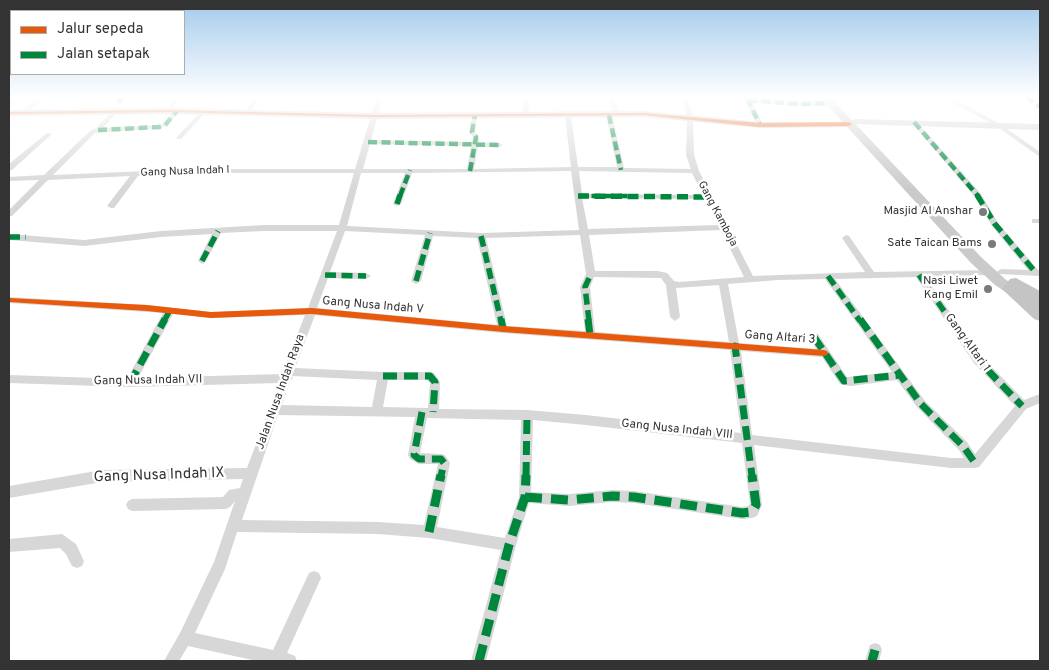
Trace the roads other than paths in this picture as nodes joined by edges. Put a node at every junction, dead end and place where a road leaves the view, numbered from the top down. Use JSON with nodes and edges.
{"nodes":[{"id":1,"x":100,"y":127,"type":"edge"},
{"id":2,"x":142,"y":127,"type":"edge"},
{"id":3,"x":189,"y":127,"type":"edge"},
{"id":4,"x":372,"y":127,"type":"edge"},
{"id":5,"x":473,"y":127,"type":"edge"},
{"id":6,"x":570,"y":127,"type":"edge"},
{"id":7,"x":615,"y":127,"type":"edge"},
{"id":8,"x":690,"y":127,"type":"edge"},
{"id":9,"x":856,"y":127,"type":"edge"},
{"id":10,"x":919,"y":127,"type":"edge"},
{"id":11,"x":1002,"y":127,"type":"edge"},
{"id":12,"x":98,"y":130,"type":"junction"},
{"id":13,"x":49,"y":134,"type":"dead end"},
{"id":14,"x":179,"y":138,"type":"dead end"},
{"id":15,"x":368,"y":142,"type":"junction"},
{"id":16,"x":474,"y":145,"type":"junction"},
{"id":17,"x":499,"y":145,"type":"dead end"},
{"id":18,"x":1040,"y":155,"type":"edge"},
{"id":19,"x":9,"y":168,"type":"edge"},
{"id":20,"x":576,"y":169,"type":"junction"},
{"id":21,"x":361,"y":170,"type":"junction"},
{"id":22,"x":410,"y":170,"type":"junction"},
{"id":23,"x":621,"y":170,"type":"junction"},
{"id":24,"x":470,"y":171,"type":"junction"},
{"id":25,"x":695,"y":171,"type":"junction"},
{"id":26,"x":134,"y":174,"type":"junction"},
{"id":27,"x":48,"y":176,"type":"junction"},
{"id":28,"x":9,"y":179,"type":"edge"},
{"id":29,"x":578,"y":196,"type":"junction"},
{"id":30,"x":707,"y":197,"type":"junction"},
{"id":31,"x":397,"y":204,"type":"dead end"},
{"id":32,"x":111,"y":206,"type":"dead end"},
{"id":33,"x":9,"y":214,"type":"edge"},
{"id":34,"x":724,"y":227,"type":"junction"},
{"id":35,"x":342,"y":228,"type":"junction"},
{"id":36,"x":218,"y":231,"type":"junction"},
{"id":37,"x":585,"y":232,"type":"junction"},
{"id":38,"x":430,"y":233,"type":"junction"},
{"id":39,"x":481,"y":236,"type":"junction"},
{"id":40,"x":9,"y":237,"type":"edge"},
{"id":41,"x":846,"y":238,"type":"dead end"},
{"id":42,"x":202,"y":261,"type":"dead end"},
{"id":43,"x":1038,"y":273,"type":"edge"},
{"id":44,"x":591,"y":274,"type":"junction"},
{"id":45,"x":919,"y":275,"type":"junction"},
{"id":46,"x":325,"y":276,"type":"junction"},
{"id":47,"x":366,"y":276,"type":"dead end"},
{"id":48,"x":828,"y":276,"type":"junction"},
{"id":49,"x":872,"y":276,"type":"junction"},
{"id":50,"x":1003,"y":278,"type":"junction"},
{"id":51,"x":750,"y":280,"type":"junction"},
{"id":52,"x":416,"y":281,"type":"dead end"},
{"id":53,"x":723,"y":282,"type":"junction"},
{"id":54,"x":671,"y":284,"type":"junction"},
{"id":55,"x":9,"y":300,"type":"edge"},
{"id":56,"x":1040,"y":301,"type":"edge"},
{"id":57,"x":170,"y":310,"type":"junction"},
{"id":58,"x":1040,"y":310,"type":"edge"},
{"id":59,"x":312,"y":311,"type":"junction"},
{"id":60,"x":1040,"y":315,"type":"edge"},
{"id":61,"x":675,"y":318,"type":"dead end"},
{"id":62,"x":504,"y":329,"type":"junction"},
{"id":63,"x":590,"y":336,"type":"junction"},
{"id":64,"x":814,"y":337,"type":"dead end"},
{"id":65,"x":735,"y":346,"type":"junction"},
{"id":66,"x":824,"y":353,"type":"junction"},
{"id":67,"x":289,"y":375,"type":"junction"},
{"id":68,"x":901,"y":375,"type":"junction"},
{"id":69,"x":383,"y":376,"type":"junction"},
{"id":70,"x":9,"y":379,"type":"edge"},
{"id":71,"x":130,"y":383,"type":"junction"},
{"id":72,"x":1040,"y":398,"type":"edge"},
{"id":73,"x":1022,"y":406,"type":"junction"},
{"id":74,"x":276,"y":410,"type":"junction"},
{"id":75,"x":377,"y":411,"type":"junction"},
{"id":76,"x":428,"y":412,"type":"junction"},
{"id":77,"x":527,"y":415,"type":"junction"},
{"id":78,"x":745,"y":438,"type":"junction"},
{"id":79,"x":975,"y":463,"type":"junction"},
{"id":80,"x":251,"y":473,"type":"junction"},
{"id":81,"x":9,"y":492,"type":"edge"},
{"id":82,"x":245,"y":493,"type":"junction"},
{"id":83,"x":525,"y":497,"type":"junction"},
{"id":84,"x":132,"y":505,"type":"dead end"},
{"id":85,"x":233,"y":526,"type":"junction"},
{"id":86,"x":429,"y":532,"type":"junction"},
{"id":87,"x":508,"y":545,"type":"junction"},
{"id":88,"x":9,"y":546,"type":"edge"},
{"id":89,"x":77,"y":561,"type":"dead end"},
{"id":90,"x":314,"y":578,"type":"dead end"},
{"id":91,"x":185,"y":638,"type":"junction"},
{"id":92,"x":284,"y":660,"type":"edge"},
{"id":93,"x":171,"y":661,"type":"edge"},
{"id":94,"x":479,"y":661,"type":"edge"}],
"edges":[{"from":1,"to":12,"type":"street"},
{"from":2,"to":12,"type":"street"},
{"from":3,"to":14,"type":"street"},
{"from":4,"to":15,"type":"street","name":"Jalan Nusa Indah Raya"},
{"from":5,"to":16,"type":"street"},
{"from":6,"to":20,"type":"street"},
{"from":7,"to":23,"type":"street"},
{"from":8,"to":25,"type":"street","name":"Gang Kamboja"},
{"from":9,"to":50,"type":"main road"},
{"from":10,"to":43,"type":"street"},
{"from":11,"to":18,"type":"street"},
{"from":12,"to":27,"type":"street"},
{"from":13,"to":19,"type":"street"},
{"from":15,"to":16,"type":"street"},
{"from":15,"to":21,"type":"street","name":"Jalan Nusa Indah Raya"},
{"from":16,"to":17,"type":"street"},
{"from":16,"to":24,"type":"street"},
{"from":20,"to":23,"type":"street","name":"Gang Nusa Indah I"},
{"from":20,"to":24,"type":"street","name":"Gang Nusa Indah I"},
{"from":20,"to":29,"type":"street"},
{"from":21,"to":22,"type":"street","name":"Gang Nusa Indah I"},
{"from":21,"to":26,"type":"street","name":"Gang Nusa Indah I"},
{"from":21,"to":35,"type":"street","name":"Jalan Nusa Indah Raya"},
{"from":22,"to":24,"type":"street","name":"Gang Nusa Indah I"},
{"from":22,"to":31,"type":"street"},
{"from":23,"to":25,"type":"street","name":"Gang Nusa Indah I"},
{"from":25,"to":30,"type":"street","name":"Gang Kamboja"},
{"from":26,"to":27,"type":"street","name":"Gang Nusa Indah I"},
{"from":26,"to":32,"type":"street"},
{"from":27,"to":28,"type":"street","name":"Gang Nusa Indah I"},
{"from":27,"to":33,"type":"street"},
{"from":29,"to":30,"type":"street"},
{"from":29,"to":37,"type":"street"},
{"from":30,"to":34,"type":"street","name":"Gang Kamboja"},
{"from":34,"to":37,"type":"street"},
{"from":34,"to":51,"type":"street","name":"Gang Kamboja"},
{"from":35,"to":36,"type":"street"},
{"from":35,"to":38,"type":"street"},
{"from":35,"to":46,"type":"street","name":"Jalan Nusa Indah Raya"},
{"from":36,"to":40,"type":"street"},
{"from":36,"to":42,"type":"street"},
{"from":37,"to":39,"type":"street"},
{"from":37,"to":44,"type":"street"},
{"from":38,"to":39,"type":"street"},
{"from":38,"to":52,"type":"street"},
{"from":39,"to":62,"type":"street"},
{"from":41,"to":49,"type":"street"},
{"from":43,"to":50,"type":"street"},
{"from":44,"to":54,"type":"street"},
{"from":44,"to":63,"type":"street"},
{"from":45,"to":49,"type":"street"},
{"from":45,"to":50,"type":"street"},
{"from":45,"to":73,"type":"street","name":"Gang Altari 1"},
{"from":46,"to":47,"type":"street"},
{"from":46,"to":59,"type":"street","name":"Jalan Nusa Indah Raya"},
{"from":48,"to":49,"type":"street"},
{"from":48,"to":51,"type":"street"},
{"from":48,"to":68,"type":"street"},
{"from":50,"to":56,"type":"highway"},
{"from":50,"to":58,"type":"main road"},
{"from":50,"to":60,"type":"highway"},
{"from":51,"to":53,"type":"street"},
{"from":53,"to":54,"type":"street"},
{"from":53,"to":65,"type":"street"},
{"from":54,"to":61,"type":"street"},
{"from":55,"to":57,"type":"street","name":"Gang Nusa Indah V"},
{"from":57,"to":59,"type":"street","name":"Gang Nusa Indah V"},
{"from":57,"to":71,"type":"street"},
{"from":59,"to":62,"type":"street","name":"Gang Nusa Indah V"},
{"from":59,"to":67,"type":"street","name":"Jalan Nusa Indah Raya"},
{"from":62,"to":63,"type":"street","name":"Gang Nusa Indah V"},
{"from":63,"to":65,"type":"street","name":"Gang Nusa Indah V"},
{"from":64,"to":66,"type":"street","name":"Gang Altari 3"},
{"from":65,"to":66,"type":"street","name":"Gang Altari 3"},
{"from":65,"to":78,"type":"street"},
{"from":66,"to":68,"type":"street","name":"Gang Altari 3"},
{"from":67,"to":69,"type":"street"},
{"from":67,"to":71,"type":"street","name":"Gang Nusa Indah VII"},
{"from":67,"to":74,"type":"street","name":"Jalan Nusa Indah Raya"},
{"from":68,"to":79,"type":"street"},
{"from":69,"to":75,"type":"street"},
{"from":69,"to":76,"type":"street"},
{"from":70,"to":71,"type":"street","name":"Gang Nusa Indah VII"},
{"from":72,"to":73,"type":"street"},
{"from":73,"to":79,"type":"street"},
{"from":74,"to":75,"type":"street","name":"Gang Nusa Indah VIII"},
{"from":74,"to":80,"type":"street","name":"Jalan Nusa Indah Raya"},
{"from":75,"to":76,"type":"street","name":"Gang Nusa Indah VIII"},
{"from":76,"to":77,"type":"street","name":"Gang Nusa Indah VIII"},
{"from":76,"to":86,"type":"street"},
{"from":77,"to":78,"type":"street","name":"Gang Nusa Indah VIII"},
{"from":77,"to":83,"type":"street"},
{"from":78,"to":79,"type":"street","name":"Gang Nusa Indah VIII"},
{"from":78,"to":83,"type":"street"},
{"from":80,"to":81,"type":"street","name":"Gang Nusa Indah IX"},
{"from":80,"to":82,"type":"street","name":"Jalan Nusa Indah Raya"},
{"from":82,"to":84,"type":"street"},
{"from":82,"to":85,"type":"street","name":"Jalan Nusa Indah Raya"},
{"from":83,"to":87,"type":"street"},
{"from":85,"to":86,"type":"street"},
{"from":85,"to":91,"type":"street","name":"Jalan Nusa Indah Raya"},
{"from":86,"to":87,"type":"street"},
{"from":87,"to":94,"type":"street"},
{"from":88,"to":89,"type":"street"},
{"from":90,"to":92,"type":"street"},
{"from":91,"to":92,"type":"street"},
{"from":91,"to":93,"type":"street","name":"Jalan Nusa Indah Raya"}]}
